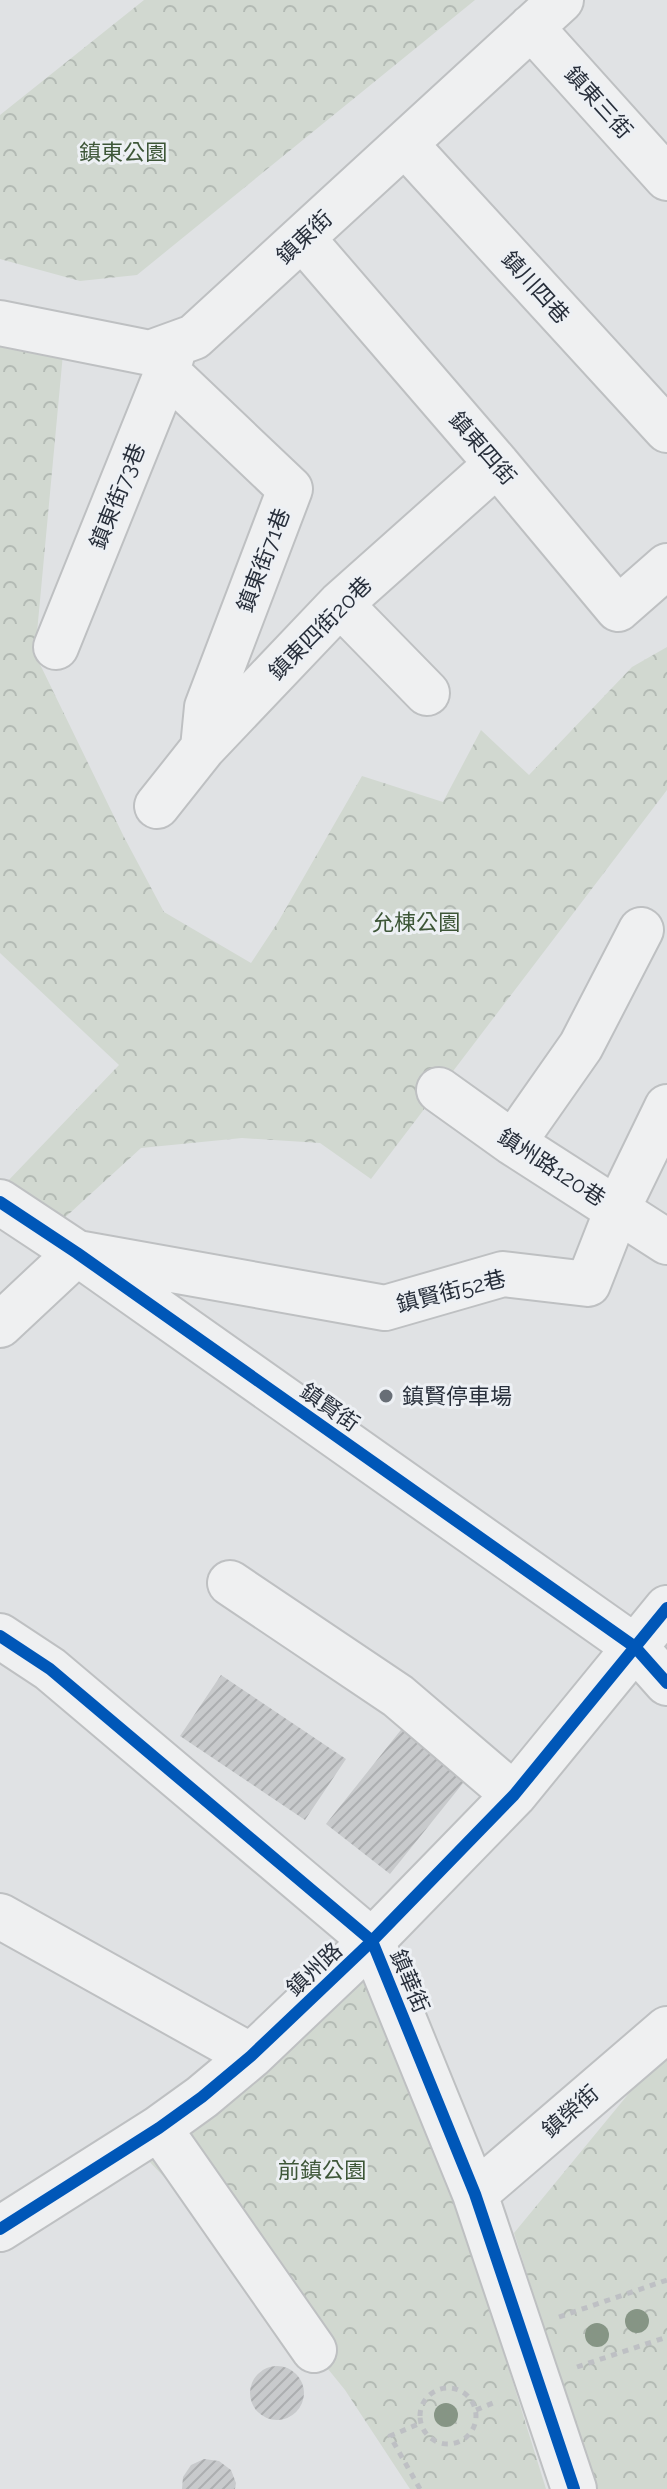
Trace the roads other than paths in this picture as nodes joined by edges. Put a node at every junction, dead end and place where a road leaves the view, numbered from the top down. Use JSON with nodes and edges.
{"nodes":[{"id":1,"x":546,"y":14,"type":"edge"},
{"id":2,"x":405,"y":144,"type":"junction"},
{"id":3,"x":667,"y":178,"type":"edge"},
{"id":4,"x":303,"y":239,"type":"junction"},
{"id":5,"x":0,"y":323,"type":"edge"},
{"id":6,"x":171,"y":358,"type":"junction"},
{"id":7,"x":667,"y":430,"type":"edge"},
{"id":8,"x":497,"y":464,"type":"junction"},
{"id":9,"x":667,"y":566,"type":"edge"},
{"id":10,"x":340,"y":604,"type":"junction"},
{"id":11,"x":56,"y":647,"type":"dead end"},
{"id":12,"x":427,"y":693,"type":"dead end"},
{"id":13,"x":203,"y":748,"type":"junction"},
{"id":14,"x":157,"y":806,"type":"dead end"},
{"id":15,"x":641,"y":930,"type":"dead end"},
{"id":16,"x":439,"y":1090,"type":"dead end"},
{"id":17,"x":667,"y":1107,"type":"edge"},
{"id":18,"x":513,"y":1143,"type":"junction"},
{"id":19,"x":0,"y":1202,"type":"edge"},
{"id":20,"x":617,"y":1210,"type":"junction"},
{"id":21,"x":667,"y":1242,"type":"edge"},
{"id":22,"x":77,"y":1253,"type":"junction"},
{"id":23,"x":0,"y":1325,"type":"edge"},
{"id":24,"x":230,"y":1583,"type":"dead end"},
{"id":25,"x":667,"y":1608,"type":"edge"},
{"id":26,"x":0,"y":1636,"type":"edge"},
{"id":27,"x":635,"y":1647,"type":"junction"},
{"id":28,"x":667,"y":1683,"type":"edge"},
{"id":29,"x":514,"y":1795,"type":"junction"},
{"id":30,"x":0,"y":1916,"type":"edge"},
{"id":31,"x":372,"y":1941,"type":"junction"},
{"id":32,"x":667,"y":2029,"type":"edge"},
{"id":33,"x":251,"y":2056,"type":"junction"},
{"id":34,"x":159,"y":2128,"type":"junction"},
{"id":35,"x":475,"y":2194,"type":"junction"},
{"id":36,"x":0,"y":2229,"type":"edge"},
{"id":37,"x":314,"y":2350,"type":"dead end"},
{"id":38,"x":574,"y":2489,"type":"edge"}],
"edges":[{"from":1,"to":2,"type":"street","name":"鎮東街"},
{"from":1,"to":3,"type":"street","name":"鎮東三街"},
{"from":2,"to":4,"type":"street","name":"鎮東街"},
{"from":2,"to":7,"type":"street","name":"鎮川四巷"},
{"from":4,"to":6,"type":"street","name":"鎮東街"},
{"from":4,"to":8,"type":"street","name":"鎮東四街"},
{"from":5,"to":6,"type":"street","name":"鎮東街"},
{"from":6,"to":11,"type":"street","name":"鎮東街73巷"},
{"from":6,"to":13,"type":"street","name":"鎮東街71巷"},
{"from":8,"to":9,"type":"street","name":"鎮東四街"},
{"from":8,"to":10,"type":"street","name":"鎮東四街20巷"},
{"from":10,"to":12,"type":"street"},
{"from":10,"to":13,"type":"street","name":"鎮東四街20巷"},
{"from":13,"to":14,"type":"street","name":"鎮東四街20巷"},
{"from":15,"to":18,"type":"street"},
{"from":16,"to":18,"type":"street","name":"鎮州路120巷"},
{"from":17,"to":20,"type":"street","name":"鎮賢街52巷"},
{"from":18,"to":20,"type":"street","name":"鎮州路120巷"},
{"from":19,"to":22,"type":"street","name":"鎮賢街"},
{"from":20,"to":21,"type":"street","name":"鎮州路120巷"},
{"from":20,"to":22,"type":"street","name":"鎮賢街52巷"},
{"from":22,"to":23,"type":"street"},
{"from":22,"to":27,"type":"street","name":"鎮賢街"},
{"from":24,"to":29,"type":"street"},
{"from":25,"to":27,"type":"street","name":"鎮州路"},
{"from":26,"to":31,"type":"street","name":"鎮華街"},
{"from":27,"to":28,"type":"street","name":"鎮賢街"},
{"from":27,"to":29,"type":"street","name":"鎮州路"},
{"from":29,"to":31,"type":"street","name":"鎮州路"},
{"from":30,"to":33,"type":"street"},
{"from":31,"to":33,"type":"street","name":"鎮州路"},
{"from":31,"to":35,"type":"street","name":"鎮華街"},
{"from":32,"to":35,"type":"street","name":"鎮榮街"},
{"from":33,"to":34,"type":"street","name":"鎮州路"},
{"from":34,"to":36,"type":"street","name":"鎮州路"},
{"from":34,"to":37,"type":"street"},
{"from":35,"to":38,"type":"street","name":"鎮華街"}]}
